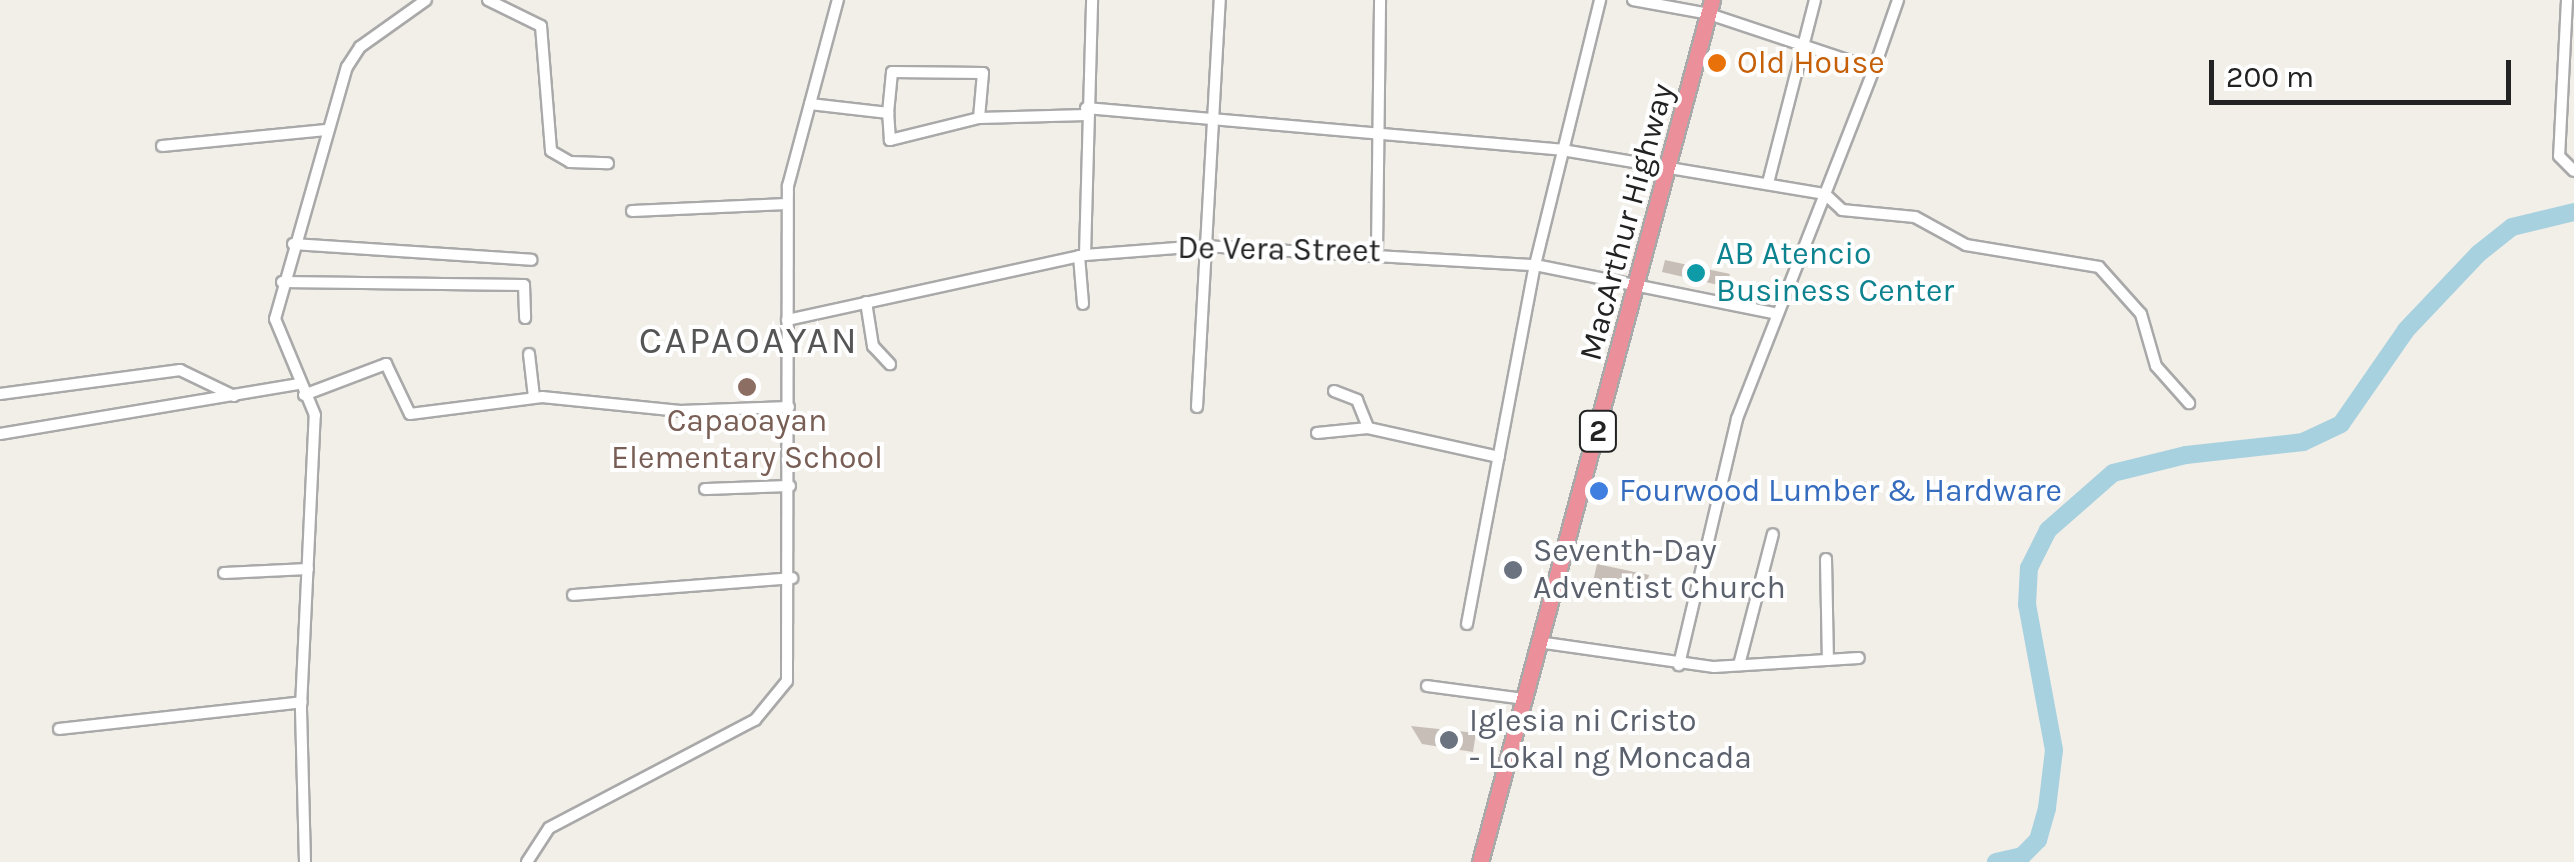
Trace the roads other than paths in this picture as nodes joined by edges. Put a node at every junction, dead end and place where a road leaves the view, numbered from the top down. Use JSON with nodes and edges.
{"nodes":[{"id":1,"x":426,"y":0,"type":"edge"},
{"id":2,"x":488,"y":0,"type":"edge"},
{"id":3,"x":838,"y":0,"type":"edge"},
{"id":4,"x":1092,"y":0,"type":"edge"},
{"id":5,"x":1220,"y":0,"type":"edge"},
{"id":6,"x":1380,"y":0,"type":"edge"},
{"id":7,"x":1600,"y":0,"type":"edge"},
{"id":8,"x":1633,"y":0,"type":"edge"},
{"id":9,"x":1816,"y":0,"type":"edge"},
{"id":10,"x":1898,"y":0,"type":"edge"},
{"id":11,"x":2567,"y":0,"type":"edge"},
{"id":12,"x":1711,"y":7,"type":"edge"},
{"id":13,"x":1805,"y":44,"type":"junction"},
{"id":14,"x":1874,"y":69,"type":"junction"},
{"id":15,"x":810,"y":104,"type":"junction"},
{"id":16,"x":1086,"y":112,"type":"junction"},
{"id":17,"x":888,"y":113,"type":"junction"},
{"id":18,"x":980,"y":118,"type":"junction"},
{"id":19,"x":1214,"y":119,"type":"junction"},
{"id":20,"x":326,"y":130,"type":"junction"},
{"id":21,"x":1378,"y":131,"type":"junction"},
{"id":22,"x":162,"y":146,"type":"dead end"},
{"id":23,"x":1562,"y":150,"type":"junction"},
{"id":24,"x":608,"y":163,"type":"dead end"},
{"id":25,"x":1671,"y":166,"type":"junction"},
{"id":26,"x":2574,"y":171,"type":"edge"},
{"id":27,"x":1768,"y":182,"type":"junction"},
{"id":28,"x":1825,"y":194,"type":"junction"},
{"id":29,"x":787,"y":204,"type":"junction"},
{"id":30,"x":632,"y":211,"type":"dead end"},
{"id":31,"x":293,"y":244,"type":"junction"},
{"id":32,"x":1203,"y":246,"type":"junction"},
{"id":33,"x":1376,"y":251,"type":"junction"},
{"id":34,"x":1082,"y":256,"type":"junction"},
{"id":35,"x":531,"y":260,"type":"dead end"},
{"id":36,"x":1535,"y":265,"type":"junction"},
{"id":37,"x":282,"y":282,"type":"junction"},
{"id":38,"x":1639,"y":283,"type":"junction"},
{"id":39,"x":866,"y":302,"type":"junction"},
{"id":40,"x":1083,"y":304,"type":"dead end"},
{"id":41,"x":1773,"y":313,"type":"junction"},
{"id":42,"x":525,"y":318,"type":"dead end"},
{"id":43,"x":787,"y":320,"type":"junction"},
{"id":44,"x":529,"y":354,"type":"dead end"},
{"id":45,"x":890,"y":364,"type":"dead end"},
{"id":46,"x":301,"y":390,"type":"junction"},
{"id":47,"x":1334,"y":391,"type":"dead end"},
{"id":48,"x":0,"y":394,"type":"edge"},
{"id":49,"x":234,"y":396,"type":"junction"},
{"id":50,"x":534,"y":397,"type":"junction"},
{"id":51,"x":2189,"y":403,"type":"dead end"},
{"id":52,"x":789,"y":406,"type":"junction"},
{"id":53,"x":1197,"y":407,"type":"dead end"},
{"id":54,"x":1368,"y":428,"type":"junction"},
{"id":55,"x":1317,"y":433,"type":"dead end"},
{"id":56,"x":0,"y":434,"type":"edge"},
{"id":57,"x":1499,"y":457,"type":"junction"},
{"id":58,"x":790,"y":486,"type":"junction"},
{"id":59,"x":705,"y":489,"type":"dead end"},
{"id":60,"x":1773,"y":534,"type":"dead end"},
{"id":61,"x":1826,"y":559,"type":"dead end"},
{"id":62,"x":308,"y":569,"type":"junction"},
{"id":63,"x":224,"y":573,"type":"dead end"},
{"id":64,"x":792,"y":578,"type":"junction"},
{"id":65,"x":573,"y":595,"type":"dead end"},
{"id":66,"x":1467,"y":624,"type":"dead end"},
{"id":67,"x":1538,"y":642,"type":"junction"},
{"id":68,"x":1860,"y":658,"type":"dead end"},
{"id":69,"x":1828,"y":660,"type":"junction"},
{"id":70,"x":1678,"y":665,"type":"junction"},
{"id":71,"x":1739,"y":666,"type":"junction"},
{"id":72,"x":1427,"y":686,"type":"dead end"},
{"id":73,"x":1524,"y":699,"type":"junction"},
{"id":74,"x":302,"y":702,"type":"junction"},
{"id":75,"x":59,"y":729,"type":"dead end"},
{"id":76,"x":305,"y":862,"type":"edge"},
{"id":77,"x":527,"y":862,"type":"edge"},
{"id":78,"x":1480,"y":862,"type":"edge"}],
"edges":[{"from":1,"to":20,"type":"street"},
{"from":2,"to":24,"type":"street"},
{"from":3,"to":15,"type":"street"},
{"from":4,"to":16,"type":"street"},
{"from":5,"to":19,"type":"street"},
{"from":6,"to":21,"type":"street"},
{"from":7,"to":23,"type":"street"},
{"from":8,"to":12,"type":"street"},
{"from":9,"to":13,"type":"street"},
{"from":10,"to":14,"type":"street"},
{"from":11,"to":26,"type":"street"},
{"from":12,"to":13,"type":"street"},
{"from":12,"to":25,"type":"highway","name":"MacArthur Highway","number":"2"},
{"from":13,"to":14,"type":"street"},
{"from":13,"to":27,"type":"street"},
{"from":14,"to":28,"type":"street"},
{"from":15,"to":17,"type":"street"},
{"from":15,"to":29,"type":"street"},
{"from":16,"to":18,"type":"street"},
{"from":16,"to":19,"type":"street"},
{"from":16,"to":34,"type":"street"},
{"from":17,"to":18,"type":"street"},
{"from":17,"to":18,"type":"street"},
{"from":19,"to":21,"type":"street"},
{"from":19,"to":32,"type":"street"},
{"from":20,"to":22,"type":"street"},
{"from":20,"to":31,"type":"street"},
{"from":21,"to":23,"type":"street"},
{"from":21,"to":33,"type":"street"},
{"from":23,"to":25,"type":"street"},
{"from":23,"to":36,"type":"street"},
{"from":25,"to":27,"type":"street"},
{"from":25,"to":38,"type":"highway","name":"MacArthur Highway","number":"2"},
{"from":27,"to":28,"type":"street"},
{"from":28,"to":41,"type":"street"},
{"from":28,"to":51,"type":"street"},
{"from":29,"to":30,"type":"street"},
{"from":29,"to":43,"type":"street"},
{"from":31,"to":35,"type":"street"},
{"from":31,"to":37,"type":"street"},
{"from":32,"to":33,"type":"street","name":"De Vera Street"},
{"from":32,"to":34,"type":"street","name":"De Vera Street"},
{"from":32,"to":53,"type":"street"},
{"from":33,"to":36,"type":"street","name":"De Vera Street"},
{"from":34,"to":39,"type":"street","name":"De Vera Street"},
{"from":34,"to":40,"type":"street"},
{"from":36,"to":38,"type":"street","name":"De Vera Street"},
{"from":36,"to":57,"type":"street"},
{"from":37,"to":42,"type":"street"},
{"from":37,"to":46,"type":"street"},
{"from":38,"to":41,"type":"street","name":"De Vera Street"},
{"from":38,"to":67,"type":"highway","name":"MacArthur Highway","number":"2"},
{"from":39,"to":43,"type":"street","name":"De Vera Street"},
{"from":39,"to":45,"type":"street"},
{"from":41,"to":70,"type":"street"},
{"from":43,"to":52,"type":"street"},
{"from":44,"to":50,"type":"street"},
{"from":46,"to":49,"type":"street"},
{"from":46,"to":50,"type":"street"},
{"from":46,"to":62,"type":"street"},
{"from":47,"to":54,"type":"street"},
{"from":48,"to":49,"type":"street"},
{"from":49,"to":56,"type":"street"},
{"from":50,"to":52,"type":"street"},
{"from":52,"to":58,"type":"street"},
{"from":54,"to":55,"type":"street"},
{"from":54,"to":57,"type":"street"},
{"from":57,"to":66,"type":"street"},
{"from":58,"to":59,"type":"street"},
{"from":58,"to":64,"type":"street"},
{"from":60,"to":71,"type":"street"},
{"from":61,"to":69,"type":"street"},
{"from":62,"to":63,"type":"street"},
{"from":62,"to":74,"type":"street"},
{"from":64,"to":65,"type":"street"},
{"from":64,"to":77,"type":"street"},
{"from":67,"to":70,"type":"street"},
{"from":67,"to":73,"type":"highway","name":"MacArthur Highway","number":"2"},
{"from":68,"to":69,"type":"street"},
{"from":69,"to":71,"type":"street"},
{"from":70,"to":71,"type":"street"},
{"from":72,"to":73,"type":"street"},
{"from":73,"to":78,"type":"highway","name":"MacArthur Highway","number":"2"},
{"from":74,"to":75,"type":"street"},
{"from":74,"to":76,"type":"street"}]}
